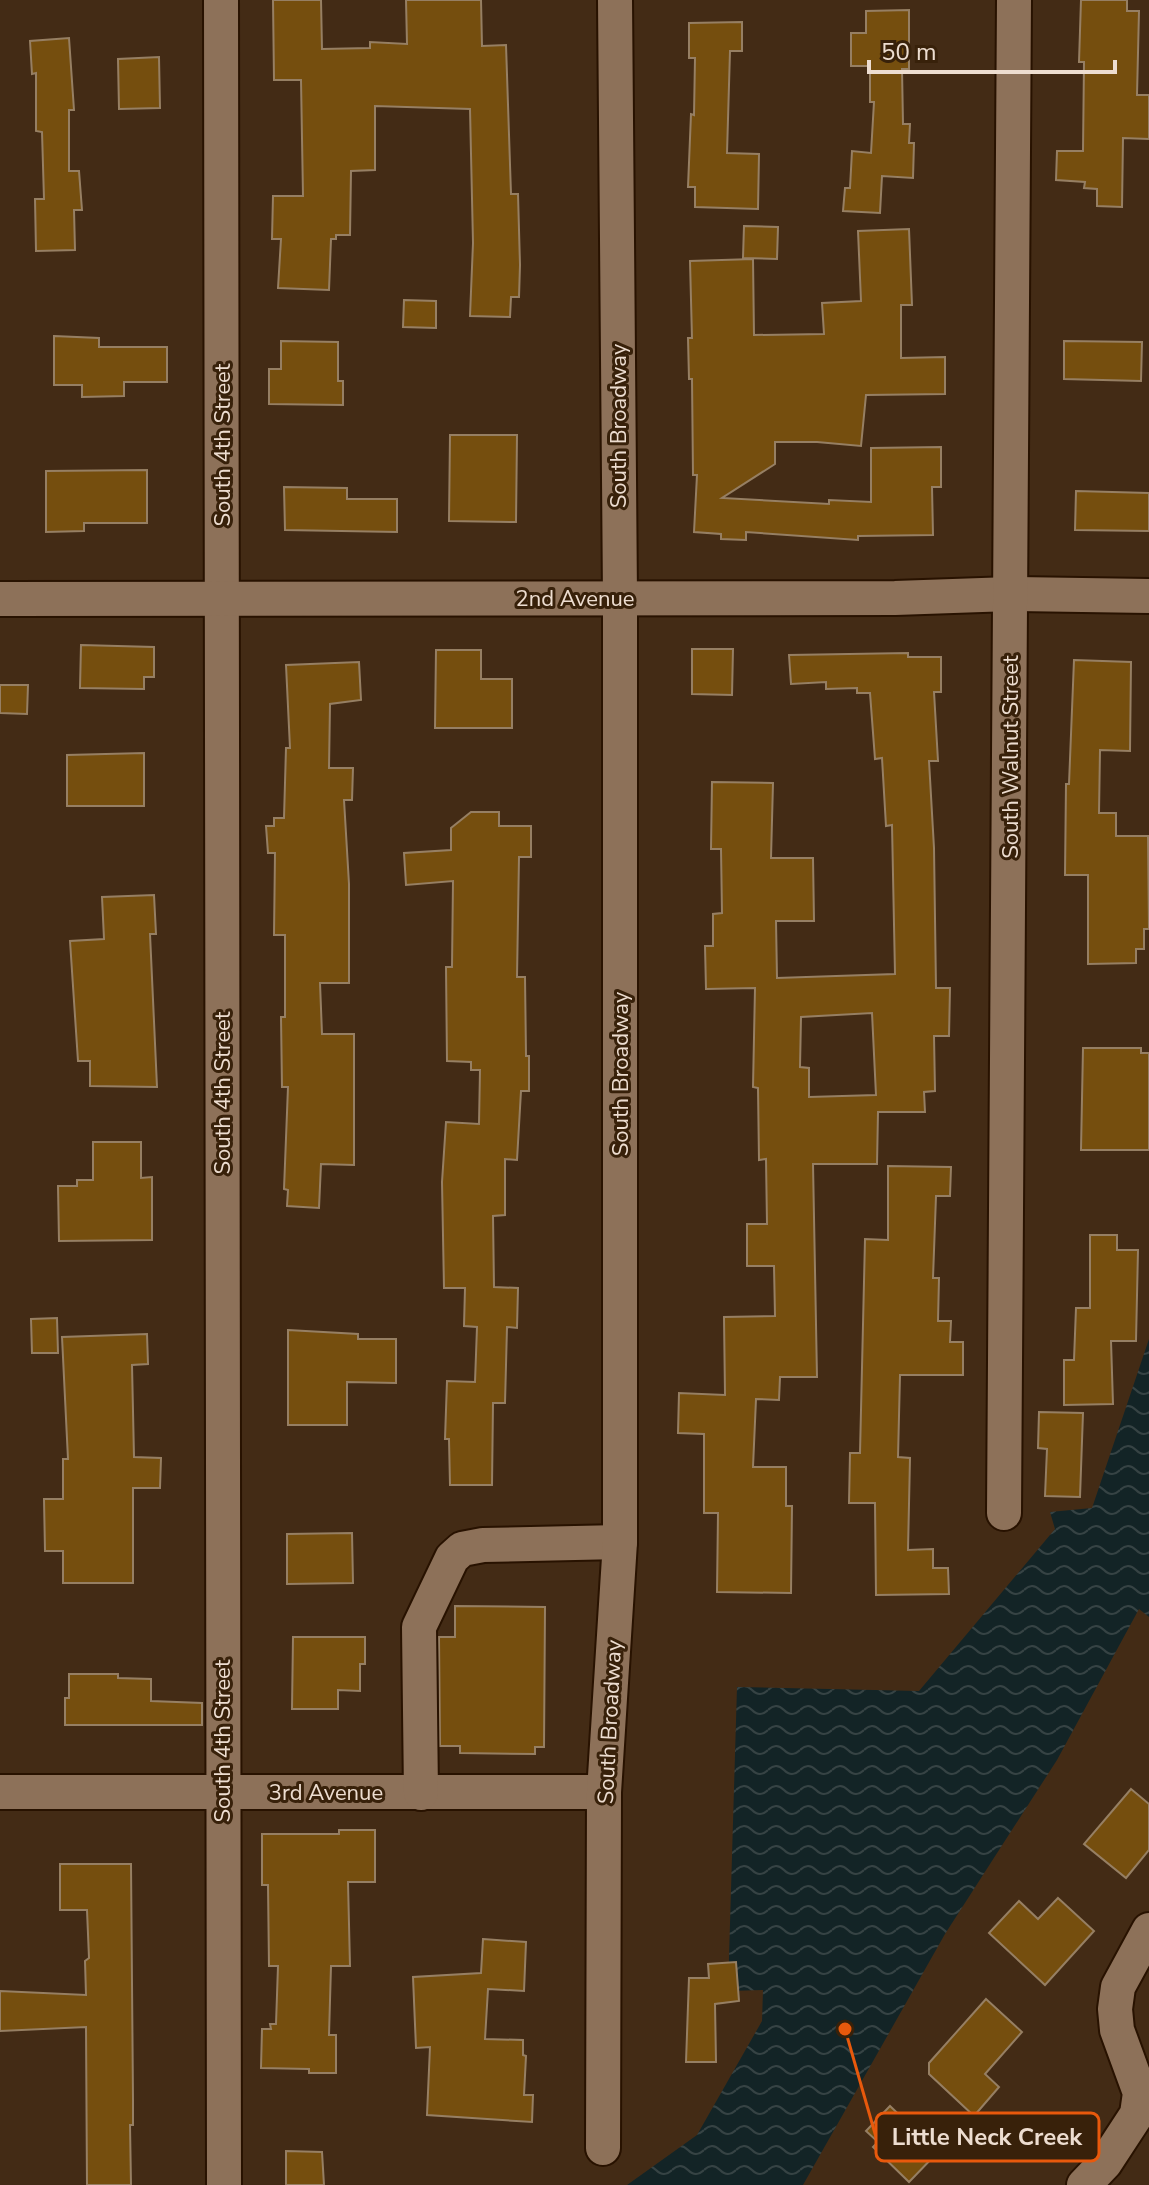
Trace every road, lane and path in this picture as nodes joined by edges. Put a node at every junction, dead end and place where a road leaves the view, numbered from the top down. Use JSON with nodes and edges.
{"nodes":[{"id":1,"x":221,"y":0,"type":"edge"},
{"id":2,"x":615,"y":0,"type":"edge"},
{"id":3,"x":1014,"y":0,"type":"edge"},
{"id":4,"x":1011,"y":594,"type":"junction"},
{"id":5,"x":1149,"y":596,"type":"edge"},
{"id":6,"x":620,"y":597,"type":"junction"},
{"id":7,"x":0,"y":599,"type":"edge"},
{"id":8,"x":222,"y":600,"type":"junction"},
{"id":9,"x":1004,"y":1513,"type":"dead end"},
{"id":10,"x":620,"y":1542,"type":"junction"},
{"id":11,"x":0,"y":1792,"type":"edge"},
{"id":12,"x":222,"y":1792,"type":"junction"},
{"id":13,"x":604,"y":1792,"type":"junction"},
{"id":14,"x":421,"y":1793,"type":"junction"},
{"id":15,"x":1149,"y":1930,"type":"edge"},
{"id":16,"x":603,"y":2148,"type":"dead end"},
{"id":17,"x":224,"y":2185,"type":"edge"},
{"id":18,"x":1084,"y":2185,"type":"edge"}],
"edges":[{"from":1,"to":8,"type":"street","name":"South 4th Street"},
{"from":2,"to":6,"type":"street","name":"South Broadway"},
{"from":3,"to":4,"type":"street","name":"South Walnut Street"},
{"from":4,"to":5,"type":"street","name":"2nd Avenue"},
{"from":4,"to":6,"type":"street","name":"2nd Avenue"},
{"from":4,"to":9,"type":"street","name":"South Walnut Street"},
{"from":6,"to":8,"type":"street","name":"2nd Avenue"},
{"from":6,"to":10,"type":"street","name":"South Broadway"},
{"from":7,"to":8,"type":"street","name":"2nd Avenue"},
{"from":8,"to":12,"type":"street","name":"South 4th Street"},
{"from":10,"to":13,"type":"street","name":"South Broadway"},
{"from":10,"to":14,"type":"street"},
{"from":11,"to":12,"type":"street","name":"3rd Avenue"},
{"from":12,"to":14,"type":"street","name":"3rd Avenue"},
{"from":12,"to":17,"type":"street","name":"South 4th Street"},
{"from":13,"to":14,"type":"street","name":"3rd Avenue"},
{"from":13,"to":16,"type":"street","name":"South Broadway"},
{"from":15,"to":18,"type":"street"}]}
